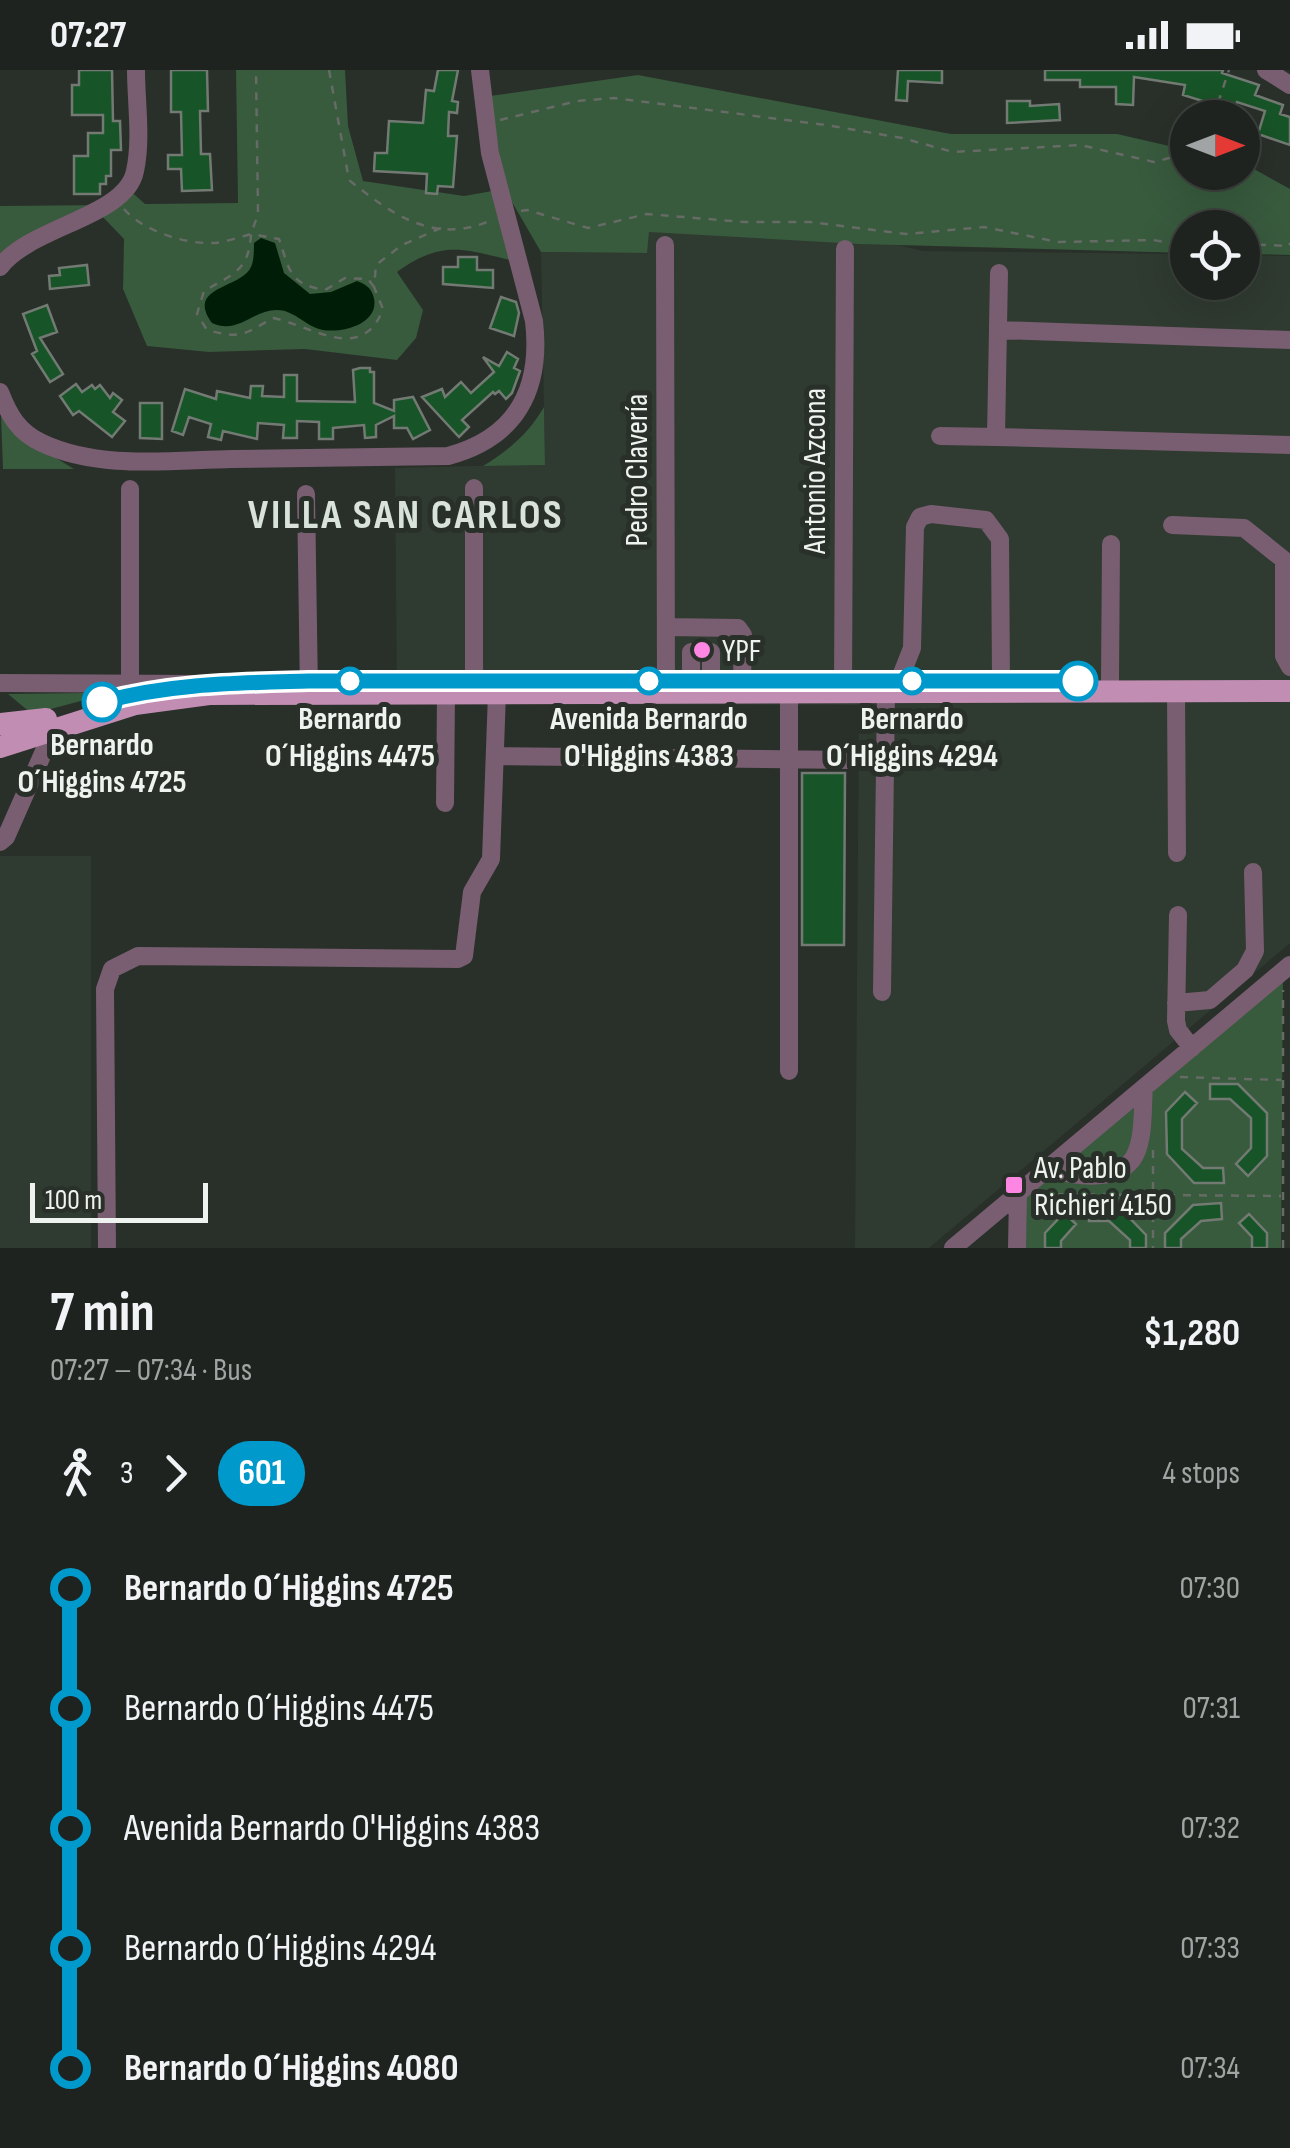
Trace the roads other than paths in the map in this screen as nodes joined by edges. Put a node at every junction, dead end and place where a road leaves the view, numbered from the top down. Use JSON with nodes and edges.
{"nodes":[{"id":1,"x":136,"y":70,"type":"edge"},
{"id":2,"x":480,"y":70,"type":"edge"},
{"id":3,"x":1266,"y":70,"type":"edge"},
{"id":4,"x":1290,"y":86,"type":"edge"},
{"id":5,"x":665,"y":245,"type":"dead end"},
{"id":6,"x":844,"y":249,"type":"dead end"},
{"id":7,"x":0,"y":266,"type":"edge"},
{"id":8,"x":999,"y":272,"type":"dead end"},
{"id":9,"x":998,"y":330,"type":"junction"},
{"id":10,"x":1290,"y":340,"type":"edge"},
{"id":11,"x":0,"y":392,"type":"edge"},
{"id":12,"x":940,"y":436,"type":"dead end"},
{"id":13,"x":996,"y":437,"type":"junction"},
{"id":14,"x":1290,"y":445,"type":"edge"},
{"id":15,"x":474,"y":488,"type":"dead end"},
{"id":16,"x":130,"y":489,"type":"dead end"},
{"id":17,"x":306,"y":494,"type":"dead end"},
{"id":18,"x":1172,"y":525,"type":"dead end"},
{"id":19,"x":1111,"y":544,"type":"dead end"},
{"id":20,"x":666,"y":627,"type":"junction"},
{"id":21,"x":711,"y":637,"type":"junction"},
{"id":22,"x":691,"y":638,"type":"junction"},
{"id":23,"x":1290,"y":667,"type":"edge"},
{"id":24,"x":701,"y":681,"type":"junction"},
{"id":25,"x":742,"y":681,"type":"junction"},
{"id":26,"x":1110,"y":681,"type":"junction"},
{"id":27,"x":1290,"y":681,"type":"edge"},
{"id":28,"x":0,"y":683,"type":"edge"},
{"id":29,"x":890,"y":685,"type":"junction"},
{"id":30,"x":1014,"y":685,"type":"junction"},
{"id":31,"x":1176,"y":686,"type":"junction"},
{"id":32,"x":309,"y":687,"type":"junction"},
{"id":33,"x":789,"y":687,"type":"junction"},
{"id":34,"x":843,"y":687,"type":"junction"},
{"id":35,"x":666,"y":688,"type":"junction"},
{"id":36,"x":130,"y":689,"type":"junction"},
{"id":37,"x":482,"y":689,"type":"junction"},
{"id":38,"x":1290,"y":691,"type":"edge"},
{"id":39,"x":446,"y":693,"type":"junction"},
{"id":40,"x":0,"y":724,"type":"edge"},
{"id":41,"x":49,"y":724,"type":"junction"},
{"id":42,"x":0,"y":747,"type":"edge"},
{"id":43,"x":494,"y":756,"type":"junction"},
{"id":44,"x":789,"y":758,"type":"junction"},
{"id":45,"x":852,"y":760,"type":"dead end"},
{"id":46,"x":444,"y":803,"type":"dead end"},
{"id":47,"x":0,"y":842,"type":"edge"},
{"id":48,"x":1177,"y":853,"type":"dead end"},
{"id":49,"x":1252,"y":872,"type":"dead end"},
{"id":50,"x":1178,"y":915,"type":"dead end"},
{"id":51,"x":1288,"y":967,"type":"edge"},
{"id":52,"x":882,"y":992,"type":"dead end"},
{"id":53,"x":1176,"y":1004,"type":"junction"},
{"id":54,"x":1192,"y":1048,"type":"junction"},
{"id":55,"x":789,"y":1071,"type":"dead end"},
{"id":56,"x":1144,"y":1088,"type":"junction"},
{"id":57,"x":1047,"y":1170,"type":"junction"},
{"id":58,"x":1018,"y":1194,"type":"junction"},
{"id":59,"x":107,"y":1248,"type":"edge"},
{"id":60,"x":953,"y":1248,"type":"edge"},
{"id":61,"x":1018,"y":1248,"type":"edge"}],
"edges":[{"from":1,"to":7,"type":"street"},
{"from":2,"to":11,"type":"street"},
{"from":3,"to":4,"type":"street"},
{"from":5,"to":20,"type":"street","name":"Pedro Clavería"},
{"from":6,"to":34,"type":"street","name":"Antonio Azcona"},
{"from":8,"to":9,"type":"street"},
{"from":9,"to":10,"type":"street"},
{"from":9,"to":13,"type":"street"},
{"from":12,"to":13,"type":"street"},
{"from":13,"to":14,"type":"street"},
{"from":15,"to":37,"type":"street"},
{"from":16,"to":36,"type":"street"},
{"from":17,"to":32,"type":"street"},
{"from":18,"to":23,"type":"street"},
{"from":19,"to":26,"type":"street"},
{"from":20,"to":22,"type":"street"},
{"from":20,"to":35,"type":"street","name":"Pedro Clavería"},
{"from":21,"to":22,"type":"street"},
{"from":21,"to":24,"type":"street"},
{"from":21,"to":25,"type":"street"},
{"from":22,"to":24,"type":"street"},
{"from":24,"to":25,"type":"main road"},
{"from":24,"to":35,"type":"main road"},
{"from":25,"to":33,"type":"main road"},
{"from":26,"to":30,"type":"main road"},
{"from":26,"to":31,"type":"main road"},
{"from":27,"to":31,"type":"main road"},
{"from":28,"to":36,"type":"street"},
{"from":29,"to":30,"type":"main road"},
{"from":29,"to":30,"type":"street"},
{"from":29,"to":34,"type":"main road"},
{"from":29,"to":52,"type":"street"},
{"from":30,"to":31,"type":"main road"},
{"from":31,"to":38,"type":"main road"},
{"from":31,"to":48,"type":"street"},
{"from":32,"to":36,"type":"main road"},
{"from":32,"to":37,"type":"main road"},
{"from":32,"to":39,"type":"main road"},
{"from":32,"to":41,"type":"main road"},
{"from":33,"to":34,"type":"main road"},
{"from":33,"to":35,"type":"main road"},
{"from":33,"to":44,"type":"street"},
{"from":35,"to":37,"type":"main road"},
{"from":36,"to":41,"type":"main road"},
{"from":37,"to":39,"type":"main road"},
{"from":37,"to":43,"type":"street"},
{"from":39,"to":46,"type":"street"},
{"from":40,"to":41,"type":"main road"},
{"from":41,"to":42,"type":"main road"},
{"from":41,"to":47,"type":"street"},
{"from":43,"to":44,"type":"street"},
{"from":43,"to":59,"type":"street"},
{"from":44,"to":45,"type":"street"},
{"from":44,"to":55,"type":"street"},
{"from":49,"to":53,"type":"street"},
{"from":50,"to":53,"type":"street"},
{"from":51,"to":54,"type":"street"},
{"from":53,"to":54,"type":"street"},
{"from":54,"to":56,"type":"street"},
{"from":56,"to":57,"type":"street"},
{"from":56,"to":57,"type":"street"},
{"from":57,"to":58,"type":"street"},
{"from":58,"to":60,"type":"street"},
{"from":58,"to":61,"type":"street"}]}
